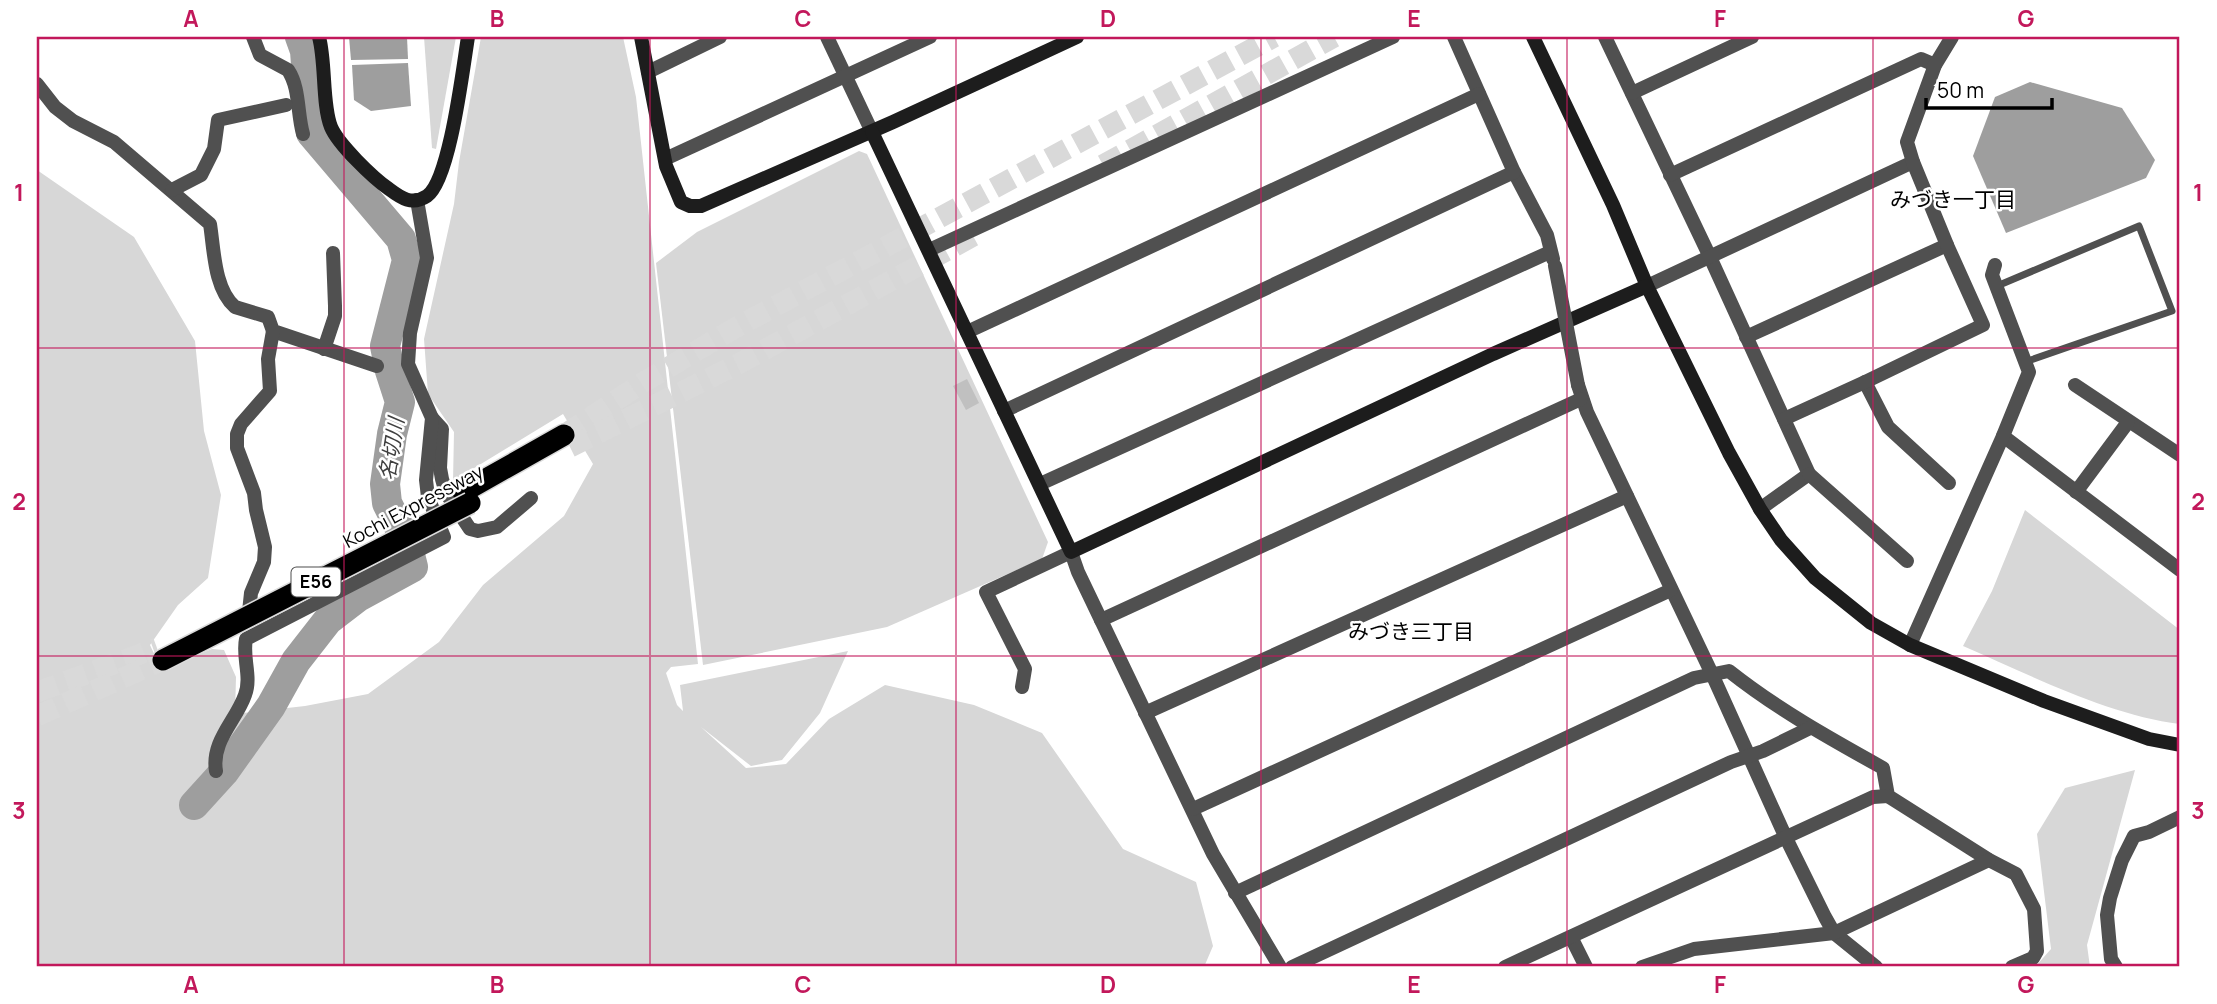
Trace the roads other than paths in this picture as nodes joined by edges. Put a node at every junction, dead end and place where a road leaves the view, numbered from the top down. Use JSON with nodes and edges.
{"nodes":[{"id":1,"x":253,"y":37,"type":"edge"},
{"id":2,"x":319,"y":37,"type":"edge"},
{"id":3,"x":468,"y":37,"type":"edge"},
{"id":4,"x":641,"y":37,"type":"edge"},
{"id":5,"x":720,"y":37,"type":"edge"},
{"id":6,"x":827,"y":37,"type":"edge"},
{"id":7,"x":930,"y":37,"type":"edge"},
{"id":8,"x":1077,"y":37,"type":"edge"},
{"id":9,"x":1393,"y":37,"type":"edge"},
{"id":10,"x":1454,"y":37,"type":"edge"},
{"id":11,"x":1533,"y":37,"type":"edge"},
{"id":12,"x":1605,"y":37,"type":"edge"},
{"id":13,"x":1752,"y":37,"type":"edge"},
{"id":14,"x":1952,"y":37,"type":"edge"},
{"id":15,"x":1936,"y":65,"type":"junction"},
{"id":16,"x":648,"y":72,"type":"junction"},
{"id":17,"x":846,"y":76,"type":"junction"},
{"id":18,"x":37,"y":84,"type":"edge"},
{"id":19,"x":1632,"y":93,"type":"junction"},
{"id":20,"x":1479,"y":94,"type":"junction"},
{"id":21,"x":286,"y":105,"type":"dead end"},
{"id":22,"x":872,"y":132,"type":"junction"},
{"id":23,"x":303,"y":134,"type":"dead end"},
{"id":24,"x":665,"y":159,"type":"junction"},
{"id":25,"x":1913,"y":162,"type":"junction"},
{"id":26,"x":1514,"y":172,"type":"junction"},
{"id":27,"x":1670,"y":174,"type":"junction"},
{"id":28,"x":172,"y":190,"type":"junction"},
{"id":29,"x":417,"y":200,"type":"junction"},
{"id":30,"x":1947,"y":244,"type":"junction"},
{"id":31,"x":929,"y":250,"type":"junction"},
{"id":32,"x":1550,"y":251,"type":"junction"},
{"id":33,"x":332,"y":253,"type":"dead end"},
{"id":34,"x":1710,"y":257,"type":"junction"},
{"id":35,"x":1995,"y":265,"type":"dead end"},
{"id":36,"x":1647,"y":286,"type":"junction"},
{"id":37,"x":1997,"y":286,"type":"junction"},
{"id":38,"x":273,"y":331,"type":"junction"},
{"id":39,"x":968,"y":332,"type":"junction"},
{"id":40,"x":1746,"y":337,"type":"junction"},
{"id":41,"x":324,"y":349,"type":"junction"},
{"id":42,"x":2025,"y":362,"type":"junction"},
{"id":43,"x":377,"y":366,"type":"dead end"},
{"id":44,"x":1865,"y":382,"type":"junction"},
{"id":45,"x":2075,"y":385,"type":"dead end"},
{"id":46,"x":1580,"y":392,"type":"junction"},
{"id":47,"x":1004,"y":411,"type":"junction"},
{"id":48,"x":432,"y":418,"type":"junction"},
{"id":49,"x":1784,"y":419,"type":"junction"},
{"id":50,"x":2128,"y":422,"type":"junction"},
{"id":51,"x":2003,"y":436,"type":"junction"},
{"id":52,"x":567,"y":441,"type":"tunnel mouth"},
{"id":53,"x":2180,"y":455,"type":"edge"},
{"id":54,"x":1809,"y":474,"type":"junction"},
{"id":55,"x":1949,"y":483,"type":"dead end"},
{"id":56,"x":1040,"y":484,"type":"junction"},
{"id":57,"x":2076,"y":492,"type":"junction"},
{"id":58,"x":1627,"y":496,"type":"junction"},
{"id":59,"x":531,"y":498,"type":"dead end"},
{"id":60,"x":1760,"y":509,"type":"junction"},
{"id":61,"x":1071,"y":552,"type":"junction"},
{"id":62,"x":1907,"y":561,"type":"dead end"},
{"id":63,"x":2180,"y":570,"type":"edge"},
{"id":64,"x":1671,"y":590,"type":"junction"},
{"id":65,"x":1101,"y":620,"type":"junction"},
{"id":66,"x":246,"y":639,"type":"junction"},
{"id":67,"x":1910,"y":645,"type":"junction"},
{"id":68,"x":160,"y":654,"type":"tunnel mouth"},
{"id":69,"x":1712,"y":674,"type":"junction"},
{"id":70,"x":1022,"y":687,"type":"dead end"},
{"id":71,"x":1145,"y":713,"type":"junction"},
{"id":72,"x":1810,"y":727,"type":"junction"},
{"id":73,"x":2180,"y":745,"type":"edge"},
{"id":74,"x":1748,"y":756,"type":"junction"},
{"id":75,"x":216,"y":771,"type":"dead end"},
{"id":76,"x":1888,"y":796,"type":"junction"},
{"id":77,"x":1193,"y":808,"type":"junction"},
{"id":78,"x":2180,"y":817,"type":"edge"},
{"id":79,"x":1786,"y":838,"type":"junction"},
{"id":80,"x":1989,"y":860,"type":"junction"},
{"id":81,"x":1235,"y":893,"type":"junction"},
{"id":82,"x":1835,"y":933,"type":"junction"},
{"id":83,"x":1571,"y":937,"type":"junction"},
{"id":84,"x":1280,"y":967,"type":"edge"},
{"id":85,"x":1292,"y":967,"type":"edge"},
{"id":86,"x":1505,"y":967,"type":"edge"},
{"id":87,"x":1586,"y":967,"type":"edge"},
{"id":88,"x":1643,"y":967,"type":"edge"},
{"id":89,"x":1877,"y":967,"type":"edge"},
{"id":90,"x":2012,"y":967,"type":"edge"},
{"id":91,"x":2116,"y":967,"type":"edge"}],
"edges":[{"from":1,"to":23,"type":"street"},
{"from":2,"to":29,"type":"street"},
{"from":3,"to":29,"type":"street"},
{"from":4,"to":16,"type":"street"},
{"from":5,"to":16,"type":"street"},
{"from":6,"to":17,"type":"street"},
{"from":7,"to":17,"type":"street"},
{"from":8,"to":22,"type":"street"},
{"from":9,"to":31,"type":"street"},
{"from":10,"to":20,"type":"street"},
{"from":11,"to":36,"type":"street"},
{"from":12,"to":19,"type":"street"},
{"from":13,"to":19,"type":"street"},
{"from":14,"to":15,"type":"street"},
{"from":15,"to":25,"type":"street"},
{"from":15,"to":27,"type":"street"},
{"from":16,"to":24,"type":"street"},
{"from":17,"to":22,"type":"street"},
{"from":17,"to":24,"type":"street"},
{"from":18,"to":28,"type":"street"},
{"from":19,"to":27,"type":"street"},
{"from":20,"to":26,"type":"street"},
{"from":20,"to":39,"type":"street"},
{"from":21,"to":28,"type":"street"},
{"from":22,"to":24,"type":"street"},
{"from":22,"to":31,"type":"street"},
{"from":25,"to":30,"type":"street"},
{"from":25,"to":34,"type":"street"},
{"from":26,"to":32,"type":"street"},
{"from":26,"to":47,"type":"street"},
{"from":27,"to":34,"type":"street"},
{"from":28,"to":38,"type":"street"},
{"from":29,"to":48,"type":"street"},
{"from":30,"to":40,"type":"street"},
{"from":30,"to":44,"type":"street"},
{"from":31,"to":39,"type":"street"},
{"from":32,"to":46,"type":"street","bridge":true},
{"from":32,"to":56,"type":"street"},
{"from":33,"to":41,"type":"street"},
{"from":34,"to":36,"type":"street"},
{"from":34,"to":40,"type":"street"},
{"from":35,"to":37,"type":"street"},
{"from":36,"to":60,"type":"street"},
{"from":36,"to":61,"type":"street"},
{"from":37,"to":42,"type":"street"},
{"from":37,"to":42,"type":"lane"},
{"from":38,"to":41,"type":"street"},
{"from":38,"to":66,"type":"street"},
{"from":39,"to":47,"type":"street"},
{"from":40,"to":49,"type":"street"},
{"from":41,"to":43,"type":"street"},
{"from":42,"to":51,"type":"street"},
{"from":44,"to":49,"type":"street"},
{"from":44,"to":55,"type":"street"},
{"from":45,"to":50,"type":"street"},
{"from":46,"to":58,"type":"street"},
{"from":46,"to":65,"type":"street"},
{"from":47,"to":56,"type":"street"},
{"from":48,"to":59,"type":"street"},
{"from":48,"to":66,"type":"street"},
{"from":49,"to":54,"type":"street"},
{"from":50,"to":53,"type":"street"},
{"from":50,"to":57,"type":"street"},
{"from":51,"to":57,"type":"street"},
{"from":51,"to":67,"type":"street"},
{"from":52,"to":68,"type":"highway","name":"Kochi Expressway","number":"E56"},
{"from":54,"to":60,"type":"street"},
{"from":54,"to":62,"type":"street"},
{"from":56,"to":61,"type":"street"},
{"from":57,"to":63,"type":"street"},
{"from":58,"to":64,"type":"street"},
{"from":58,"to":71,"type":"street"},
{"from":60,"to":67,"type":"street"},
{"from":61,"to":65,"type":"street"},
{"from":61,"to":70,"type":"street"},
{"from":64,"to":69,"type":"street"},
{"from":64,"to":77,"type":"street"},
{"from":65,"to":71,"type":"street"},
{"from":66,"to":75,"type":"street"},
{"from":67,"to":73,"type":"street"},
{"from":69,"to":72,"type":"street"},
{"from":69,"to":74,"type":"street"},
{"from":69,"to":81,"type":"street"},
{"from":71,"to":77,"type":"street"},
{"from":72,"to":74,"type":"street"},
{"from":72,"to":76,"type":"street"},
{"from":74,"to":79,"type":"street"},
{"from":74,"to":85,"type":"street"},
{"from":76,"to":79,"type":"street"},
{"from":76,"to":80,"type":"street"},
{"from":77,"to":81,"type":"street"},
{"from":78,"to":91,"type":"street"},
{"from":79,"to":82,"type":"street"},
{"from":79,"to":83,"type":"street"},
{"from":80,"to":82,"type":"street"},
{"from":80,"to":90,"type":"street"},
{"from":81,"to":84,"type":"street"},
{"from":82,"to":88,"type":"street"},
{"from":82,"to":89,"type":"street"},
{"from":83,"to":86,"type":"street"},
{"from":83,"to":87,"type":"street"}]}
